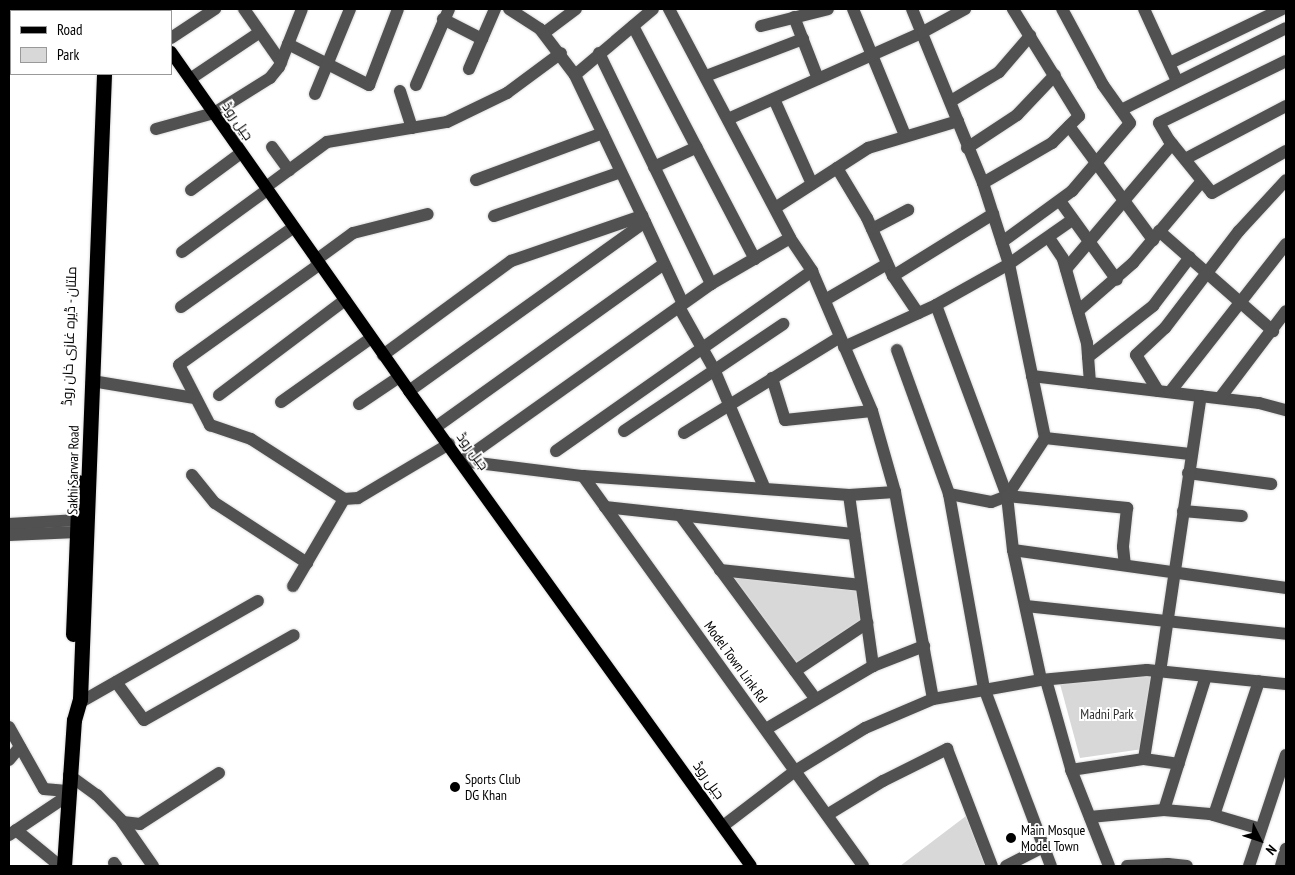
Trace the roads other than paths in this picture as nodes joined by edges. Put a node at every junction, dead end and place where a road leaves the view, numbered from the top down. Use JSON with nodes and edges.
{"nodes":[{"id":1,"x":215,"y":9,"type":"edge"},
{"id":2,"x":244,"y":9,"type":"edge"},
{"id":3,"x":302,"y":9,"type":"edge"},
{"id":4,"x":350,"y":9,"type":"edge"},
{"id":5,"x":398,"y":9,"type":"edge"},
{"id":6,"x":495,"y":9,"type":"edge"},
{"id":7,"x":576,"y":9,"type":"edge"},
{"id":8,"x":653,"y":9,"type":"edge"},
{"id":9,"x":669,"y":9,"type":"edge"},
{"id":10,"x":828,"y":9,"type":"edge"},
{"id":11,"x":853,"y":9,"type":"edge"},
{"id":12,"x":912,"y":9,"type":"edge"},
{"id":13,"x":965,"y":9,"type":"edge"},
{"id":14,"x":1013,"y":9,"type":"edge"},
{"id":15,"x":1062,"y":9,"type":"edge"},
{"id":16,"x":1144,"y":9,"type":"edge"},
{"id":17,"x":1282,"y":9,"type":"edge"},
{"id":18,"x":516,"y":11,"type":"edge"},
{"id":19,"x":1263,"y":13,"type":"edge"},
{"id":20,"x":446,"y":14,"type":"edge"},
{"id":21,"x":794,"y":18,"type":"junction"},
{"id":22,"x":633,"y":26,"type":"junction"},
{"id":23,"x":761,"y":26,"type":"dead end"},
{"id":24,"x":1286,"y":28,"type":"edge"},
{"id":25,"x":260,"y":32,"type":"junction"},
{"id":26,"x":923,"y":32,"type":"junction"},
{"id":27,"x":544,"y":33,"type":"junction"},
{"id":28,"x":1030,"y":36,"type":"junction"},
{"id":29,"x":172,"y":37,"type":"edge"},
{"id":30,"x":482,"y":39,"type":"junction"},
{"id":31,"x":803,"y":39,"type":"junction"},
{"id":32,"x":288,"y":44,"type":"junction"},
{"id":33,"x":172,"y":53,"type":"edge"},
{"id":34,"x":562,"y":53,"type":"junction"},
{"id":35,"x":599,"y":53,"type":"junction"},
{"id":36,"x":873,"y":55,"type":"junction"},
{"id":37,"x":1286,"y":61,"type":"edge"},
{"id":38,"x":281,"y":62,"type":"junction"},
{"id":39,"x":1170,"y":63,"type":"junction"},
{"id":40,"x":329,"y":64,"type":"junction"},
{"id":41,"x":469,"y":69,"type":"dead end"},
{"id":42,"x":575,"y":74,"type":"junction"},
{"id":43,"x":95,"y":75,"type":"edge"},
{"id":44,"x":104,"y":75,"type":"edge"},
{"id":45,"x":1055,"y":75,"type":"junction"},
{"id":46,"x":706,"y":76,"type":"junction"},
{"id":47,"x":190,"y":79,"type":"junction"},
{"id":48,"x":818,"y":80,"type":"junction"},
{"id":49,"x":1177,"y":81,"type":"junction"},
{"id":50,"x":416,"y":85,"type":"dead end"},
{"id":51,"x":400,"y":91,"type":"dead end"},
{"id":52,"x":315,"y":94,"type":"dead end"},
{"id":53,"x":774,"y":99,"type":"junction"},
{"id":54,"x":950,"y":101,"type":"junction"},
{"id":55,"x":1286,"y":106,"type":"edge"},
{"id":56,"x":1120,"y":110,"type":"junction"},
{"id":57,"x":214,"y":113,"type":"junction"},
{"id":58,"x":728,"y":119,"type":"junction"},
{"id":59,"x":958,"y":120,"type":"junction"},
{"id":60,"x":1069,"y":126,"type":"junction"},
{"id":61,"x":98,"y":128,"type":"junction"},
{"id":62,"x":412,"y":128,"type":"junction"},
{"id":63,"x":156,"y":129,"type":"dead end"},
{"id":64,"x":603,"y":133,"type":"junction"},
{"id":65,"x":905,"y":136,"type":"junction"},
{"id":66,"x":1172,"y":144,"type":"junction"},
{"id":67,"x":272,"y":147,"type":"dead end"},
{"id":68,"x":696,"y":147,"type":"junction"},
{"id":69,"x":967,"y":148,"type":"junction"},
{"id":70,"x":1286,"y":151,"type":"edge"},
{"id":71,"x":241,"y":152,"type":"junction"},
{"id":72,"x":1184,"y":159,"type":"junction"},
{"id":73,"x":1096,"y":164,"type":"junction"},
{"id":74,"x":654,"y":167,"type":"junction"},
{"id":75,"x":837,"y":168,"type":"junction"},
{"id":76,"x":289,"y":170,"type":"junction"},
{"id":77,"x":621,"y":172,"type":"junction"},
{"id":78,"x":476,"y":180,"type":"dead end"},
{"id":79,"x":1202,"y":180,"type":"junction"},
{"id":80,"x":983,"y":183,"type":"junction"},
{"id":81,"x":812,"y":184,"type":"junction"},
{"id":82,"x":1284,"y":187,"type":"edge"},
{"id":83,"x":266,"y":188,"type":"junction"},
{"id":84,"x":191,"y":190,"type":"dead end"},
{"id":85,"x":1060,"y":201,"type":"junction"},
{"id":86,"x":1125,"y":202,"type":"junction"},
{"id":87,"x":775,"y":208,"type":"junction"},
{"id":88,"x":908,"y":210,"type":"dead end"},
{"id":89,"x":428,"y":214,"type":"dead end"},
{"id":90,"x":993,"y":214,"type":"junction"},
{"id":91,"x":494,"y":216,"type":"dead end"},
{"id":92,"x":643,"y":219,"type":"junction"},
{"id":93,"x":1072,"y":220,"type":"junction"},
{"id":94,"x":294,"y":227,"type":"junction"},
{"id":95,"x":872,"y":229,"type":"junction"},
{"id":96,"x":1156,"y":236,"type":"junction"},
{"id":97,"x":790,"y":238,"type":"junction"},
{"id":98,"x":1049,"y":238,"type":"junction"},
{"id":99,"x":1002,"y":242,"type":"junction"},
{"id":100,"x":1088,"y":242,"type":"junction"},
{"id":101,"x":1286,"y":244,"type":"edge"},
{"id":102,"x":182,"y":252,"type":"dead end"},
{"id":103,"x":1190,"y":257,"type":"junction"},
{"id":104,"x":755,"y":259,"type":"junction"},
{"id":105,"x":318,"y":262,"type":"junction"},
{"id":106,"x":664,"y":264,"type":"junction"},
{"id":107,"x":887,"y":264,"type":"junction"},
{"id":108,"x":1009,"y":264,"type":"junction"},
{"id":109,"x":1066,"y":269,"type":"junction"},
{"id":110,"x":92,"y":271,"type":"junction"},
{"id":111,"x":812,"y":271,"type":"junction"},
{"id":112,"x":1207,"y":272,"type":"junction"},
{"id":113,"x":893,"y":276,"type":"junction"},
{"id":114,"x":1117,"y":280,"type":"junction"},
{"id":115,"x":711,"y":284,"type":"junction"},
{"id":116,"x":345,"y":300,"type":"junction"},
{"id":117,"x":825,"y":300,"type":"junction"},
{"id":118,"x":1240,"y":302,"type":"junction"},
{"id":119,"x":681,"y":305,"type":"junction"},
{"id":120,"x":936,"y":305,"type":"junction"},
{"id":121,"x":181,"y":307,"type":"dead end"},
{"id":122,"x":1078,"y":311,"type":"junction"},
{"id":123,"x":1286,"y":311,"type":"edge"},
{"id":124,"x":918,"y":313,"type":"junction"},
{"id":125,"x":783,"y":324,"type":"dead end"},
{"id":126,"x":1273,"y":331,"type":"junction"},
{"id":127,"x":372,"y":338,"type":"junction"},
{"id":128,"x":842,"y":342,"type":"junction"},
{"id":129,"x":703,"y":347,"type":"junction"},
{"id":130,"x":897,"y":350,"type":"dead end"},
{"id":131,"x":383,"y":355,"type":"junction"},
{"id":132,"x":1088,"y":357,"type":"junction"},
{"id":133,"x":714,"y":369,"type":"junction"},
{"id":134,"x":1032,"y":376,"type":"junction"},
{"id":135,"x":399,"y":377,"type":"junction"},
{"id":136,"x":772,"y":378,"type":"junction"},
{"id":137,"x":92,"y":382,"type":"junction"},
{"id":138,"x":1090,"y":383,"type":"junction"},
{"id":139,"x":409,"y":391,"type":"junction"},
{"id":140,"x":1164,"y":392,"type":"junction"},
{"id":141,"x":219,"y":395,"type":"dead end"},
{"id":142,"x":1201,"y":396,"type":"junction"},
{"id":143,"x":194,"y":398,"type":"junction"},
{"id":144,"x":1220,"y":398,"type":"junction"},
{"id":145,"x":281,"y":402,"type":"dead end"},
{"id":146,"x":728,"y":403,"type":"junction"},
{"id":147,"x":359,"y":404,"type":"dead end"},
{"id":148,"x":1286,"y":410,"type":"edge"},
{"id":149,"x":872,"y":411,"type":"junction"},
{"id":150,"x":436,"y":428,"type":"junction"},
{"id":151,"x":624,"y":431,"type":"dead end"},
{"id":152,"x":684,"y":433,"type":"dead end"},
{"id":153,"x":1045,"y":438,"type":"junction"},
{"id":154,"x":86,"y":441,"type":"junction"},
{"id":155,"x":449,"y":444,"type":"junction"},
{"id":156,"x":556,"y":450,"type":"dead end"},
{"id":157,"x":1190,"y":454,"type":"junction"},
{"id":158,"x":462,"y":461,"type":"junction"},
{"id":159,"x":1188,"y":473,"type":"junction"},
{"id":160,"x":192,"y":475,"type":"dead end"},
{"id":161,"x":583,"y":476,"type":"junction"},
{"id":162,"x":1271,"y":484,"type":"dead end"},
{"id":163,"x":764,"y":489,"type":"junction"},
{"id":164,"x":895,"y":492,"type":"junction"},
{"id":165,"x":949,"y":494,"type":"junction"},
{"id":166,"x":849,"y":495,"type":"junction"},
{"id":167,"x":1008,"y":496,"type":"junction"},
{"id":168,"x":344,"y":499,"type":"junction"},
{"id":169,"x":605,"y":507,"type":"junction"},
{"id":170,"x":1183,"y":510,"type":"junction"},
{"id":171,"x":680,"y":515,"type":"junction"},
{"id":172,"x":1242,"y":516,"type":"dead end"},
{"id":173,"x":9,"y":524,"type":"edge"},
{"id":174,"x":77,"y":526,"type":"junction"},
{"id":175,"x":854,"y":534,"type":"junction"},
{"id":176,"x":9,"y":535,"type":"edge"},
{"id":177,"x":1013,"y":550,"type":"junction"},
{"id":178,"x":307,"y":563,"type":"junction"},
{"id":179,"x":1125,"y":565,"type":"junction"},
{"id":180,"x":720,"y":570,"type":"junction"},
{"id":181,"x":1174,"y":572,"type":"junction"},
{"id":182,"x":861,"y":585,"type":"junction"},
{"id":183,"x":293,"y":586,"type":"dead end"},
{"id":184,"x":1286,"y":588,"type":"edge"},
{"id":185,"x":258,"y":601,"type":"dead end"},
{"id":186,"x":1026,"y":606,"type":"junction"},
{"id":187,"x":1168,"y":621,"type":"junction"},
{"id":188,"x":867,"y":623,"type":"junction"},
{"id":189,"x":1286,"y":634,"type":"edge"},
{"id":190,"x":294,"y":635,"type":"dead end"},
{"id":191,"x":924,"y":646,"type":"junction"},
{"id":192,"x":873,"y":666,"type":"junction"},
{"id":193,"x":795,"y":671,"type":"junction"},
{"id":194,"x":1159,"y":672,"type":"junction"},
{"id":195,"x":1206,"y":676,"type":"junction"},
{"id":196,"x":1044,"y":680,"type":"junction"},
{"id":197,"x":1258,"y":680,"type":"junction"},
{"id":198,"x":116,"y":682,"type":"junction"},
{"id":199,"x":1286,"y":684,"type":"edge"},
{"id":200,"x":984,"y":688,"type":"junction"},
{"id":201,"x":815,"y":698,"type":"junction"},
{"id":202,"x":933,"y":698,"type":"junction"},
{"id":203,"x":79,"y":703,"type":"junction"},
{"id":204,"x":74,"y":720,"type":"junction"},
{"id":205,"x":766,"y":729,"type":"junction"},
{"id":206,"x":10,"y":732,"type":"edge"},
{"id":207,"x":20,"y":747,"type":"junction"},
{"id":208,"x":1286,"y":755,"type":"edge"},
{"id":209,"x":1144,"y":759,"type":"junction"},
{"id":210,"x":9,"y":760,"type":"edge"},
{"id":211,"x":1179,"y":764,"type":"junction"},
{"id":212,"x":1071,"y":770,"type":"junction"},
{"id":213,"x":795,"y":771,"type":"junction"},
{"id":214,"x":219,"y":773,"type":"dead end"},
{"id":215,"x":69,"y":775,"type":"junction"},
{"id":216,"x":67,"y":794,"type":"junction"},
{"id":217,"x":1164,"y":810,"type":"junction"},
{"id":218,"x":1214,"y":815,"type":"junction"},
{"id":219,"x":827,"y":816,"type":"junction"},
{"id":220,"x":1090,"y":817,"type":"junction"},
{"id":221,"x":123,"y":822,"type":"junction"},
{"id":222,"x":723,"y":826,"type":"junction"},
{"id":223,"x":1261,"y":829,"type":"junction"},
{"id":224,"x":12,"y":833,"type":"edge"},
{"id":225,"x":1043,"y":847,"type":"junction"},
{"id":226,"x":1286,"y":849,"type":"edge"},
{"id":227,"x":64,"y":866,"type":"edge"},
{"id":228,"x":153,"y":866,"type":"edge"},
{"id":229,"x":752,"y":866,"type":"edge"},
{"id":230,"x":863,"y":866,"type":"edge"},
{"id":231,"x":992,"y":866,"type":"edge"},
{"id":232,"x":1006,"y":866,"type":"edge"},
{"id":233,"x":1051,"y":866,"type":"edge"},
{"id":234,"x":1109,"y":866,"type":"edge"},
{"id":235,"x":1127,"y":866,"type":"edge"},
{"id":236,"x":1187,"y":866,"type":"edge"},
{"id":237,"x":1249,"y":866,"type":"edge"},
{"id":238,"x":1281,"y":866,"type":"edge"}],
"edges":[{"from":1,"to":29,"type":"street"},
{"from":2,"to":25,"type":"street"},
{"from":3,"to":32,"type":"street"},
{"from":4,"to":40,"type":"street"},
{"from":5,"to":40,"type":"street"},
{"from":6,"to":30,"type":"street"},
{"from":7,"to":27,"type":"street"},
{"from":8,"to":22,"type":"street"},
{"from":9,"to":46,"type":"street"},
{"from":10,"to":21,"type":"street"},
{"from":11,"to":36,"type":"street"},
{"from":12,"to":26,"type":"street"},
{"from":13,"to":26,"type":"street"},
{"from":14,"to":28,"type":"street"},
{"from":15,"to":56,"type":"street"},
{"from":16,"to":39,"type":"street"},
{"from":17,"to":19,"type":"street"},
{"from":18,"to":27,"type":"street"},
{"from":19,"to":39,"type":"street"},
{"from":20,"to":30,"type":"street"},
{"from":20,"to":50,"type":"street"},
{"from":21,"to":23,"type":"street"},
{"from":21,"to":31,"type":"street"},
{"from":22,"to":35,"type":"street"},
{"from":22,"to":68,"type":"street"},
{"from":24,"to":49,"type":"street"},
{"from":25,"to":38,"type":"street"},
{"from":25,"to":47,"type":"street"},
{"from":26,"to":36,"type":"street"},
{"from":26,"to":54,"type":"street"},
{"from":27,"to":34,"type":"street"},
{"from":28,"to":45,"type":"street"},
{"from":28,"to":54,"type":"street"},
{"from":30,"to":41,"type":"street"},
{"from":31,"to":46,"type":"street"},
{"from":31,"to":48,"type":"street"},
{"from":32,"to":38,"type":"street"},
{"from":32,"to":40,"type":"street"},
{"from":33,"to":47,"type":"main road","name":"جیل روڈ"},
{"from":34,"to":42,"type":"street"},
{"from":34,"to":62,"type":"street"},
{"from":35,"to":42,"type":"street"},
{"from":35,"to":74,"type":"street"},
{"from":36,"to":48,"type":"street"},
{"from":36,"to":65,"type":"street"},
{"from":37,"to":66,"type":"street"},
{"from":38,"to":57,"type":"street"},
{"from":39,"to":49,"type":"street"},
{"from":40,"to":52,"type":"street"},
{"from":42,"to":64,"type":"street"},
{"from":43,"to":61,"type":"highway"},
{"from":44,"to":61,"type":"highway","name":"Sakhi Sarwar Road"},
{"from":45,"to":60,"type":"street"},
{"from":45,"to":69,"type":"street"},
{"from":46,"to":58,"type":"street"},
{"from":47,"to":57,"type":"main road","name":"جیل روڈ"},
{"from":48,"to":53,"type":"street"},
{"from":49,"to":56,"type":"street"},
{"from":51,"to":62,"type":"street"},
{"from":53,"to":58,"type":"street"},
{"from":53,"to":81,"type":"street"},
{"from":54,"to":59,"type":"street"},
{"from":55,"to":72,"type":"street"},
{"from":56,"to":73,"type":"street"},
{"from":57,"to":63,"type":"street"},
{"from":57,"to":71,"type":"main road","name":"جیل روڈ"},
{"from":58,"to":87,"type":"street"},
{"from":59,"to":65,"type":"street"},
{"from":59,"to":69,"type":"street"},
{"from":60,"to":73,"type":"street"},
{"from":60,"to":80,"type":"street"},
{"from":61,"to":110,"type":"highway","name":"Sakhi Sarwar Road"},
{"from":62,"to":76,"type":"street"},
{"from":64,"to":77,"type":"street"},
{"from":64,"to":78,"type":"street"},
{"from":65,"to":75,"type":"street"},
{"from":66,"to":72,"type":"street"},
{"from":66,"to":86,"type":"street"},
{"from":67,"to":76,"type":"street"},
{"from":68,"to":74,"type":"street"},
{"from":68,"to":104,"type":"street"},
{"from":69,"to":80,"type":"street"},
{"from":70,"to":79,"type":"street"},
{"from":71,"to":83,"type":"main road","name":"جیل روڈ"},
{"from":71,"to":84,"type":"street"},
{"from":72,"to":79,"type":"street"},
{"from":73,"to":85,"type":"street"},
{"from":73,"to":86,"type":"street"},
{"from":74,"to":115,"type":"street"},
{"from":75,"to":81,"type":"street"},
{"from":75,"to":95,"type":"street"},
{"from":76,"to":83,"type":"street"},
{"from":77,"to":91,"type":"street"},
{"from":77,"to":92,"type":"street"},
{"from":79,"to":96,"type":"street"},
{"from":80,"to":90,"type":"street"},
{"from":81,"to":87,"type":"street"},
{"from":82,"to":112,"type":"street"},
{"from":83,"to":94,"type":"main road","name":"جیل روڈ"},
{"from":83,"to":102,"type":"street"},
{"from":85,"to":93,"type":"street"},
{"from":85,"to":99,"type":"street"},
{"from":86,"to":96,"type":"street"},
{"from":86,"to":100,"type":"street"},
{"from":87,"to":97,"type":"street"},
{"from":88,"to":95,"type":"street"},
{"from":89,"to":105,"type":"street"},
{"from":90,"to":99,"type":"street"},
{"from":90,"to":113,"type":"street"},
{"from":92,"to":106,"type":"street"},
{"from":92,"to":131,"type":"street"},
{"from":92,"to":139,"type":"street"},
{"from":93,"to":98,"type":"street"},
{"from":93,"to":100,"type":"street"},
{"from":94,"to":105,"type":"main road","name":"جیل روڈ"},
{"from":94,"to":121,"type":"street"},
{"from":95,"to":107,"type":"street"},
{"from":96,"to":103,"type":"street"},
{"from":96,"to":114,"type":"street"},
{"from":97,"to":104,"type":"street"},
{"from":97,"to":111,"type":"street"},
{"from":98,"to":108,"type":"street"},
{"from":98,"to":109,"type":"street"},
{"from":99,"to":108,"type":"street"},
{"from":100,"to":109,"type":"street"},
{"from":100,"to":114,"type":"street"},
{"from":101,"to":118,"type":"street"},
{"from":103,"to":112,"type":"street"},
{"from":103,"to":132,"type":"street"},
{"from":104,"to":115,"type":"street"},
{"from":105,"to":116,"type":"main road","name":"جیل روڈ"},
{"from":105,"to":143,"type":"street"},
{"from":106,"to":119,"type":"street"},
{"from":106,"to":150,"type":"street"},
{"from":107,"to":113,"type":"street"},
{"from":107,"to":117,"type":"street"},
{"from":108,"to":120,"type":"street"},
{"from":108,"to":134,"type":"street"},
{"from":109,"to":122,"type":"street"},
{"from":110,"to":137,"type":"highway","name":"Sakhi Sarwar Road"},
{"from":110,"to":154,"type":"highway","name":"ملتان - ڈیرہ غازی خان روڈ"},
{"from":111,"to":117,"type":"street"},
{"from":111,"to":129,"type":"street"},
{"from":112,"to":118,"type":"street"},
{"from":112,"to":140,"type":"street"},
{"from":113,"to":124,"type":"street"},
{"from":114,"to":122,"type":"street"},
{"from":115,"to":119,"type":"street"},
{"from":116,"to":127,"type":"main road","name":"جیل روڈ"},
{"from":116,"to":141,"type":"street"},
{"from":117,"to":128,"type":"street"},
{"from":118,"to":126,"type":"street"},
{"from":118,"to":140,"type":"street"},
{"from":119,"to":129,"type":"street"},
{"from":119,"to":158,"type":"street"},
{"from":120,"to":124,"type":"street"},
{"from":120,"to":167,"type":"street"},
{"from":122,"to":132,"type":"street"},
{"from":123,"to":126,"type":"street"},
{"from":124,"to":128,"type":"street"},
{"from":125,"to":133,"type":"street"},
{"from":126,"to":144,"type":"street"},
{"from":127,"to":131,"type":"main road","name":"جیل روڈ"},
{"from":127,"to":145,"type":"street"},
{"from":128,"to":136,"type":"street"},
{"from":128,"to":149,"type":"street"},
{"from":129,"to":133,"type":"street"},
{"from":129,"to":156,"type":"street"},
{"from":130,"to":165,"type":"street"},
{"from":131,"to":135,"type":"main road","name":"جیل روڈ"},
{"from":132,"to":138,"type":"street"},
{"from":133,"to":146,"type":"street"},
{"from":133,"to":151,"type":"street"},
{"from":134,"to":138,"type":"street"},
{"from":134,"to":153,"type":"street"},
{"from":135,"to":139,"type":"main road","name":"جیل روڈ"},
{"from":135,"to":147,"type":"street"},
{"from":136,"to":146,"type":"street"},
{"from":136,"to":149,"type":"street"},
{"from":137,"to":143,"type":"street"},
{"from":137,"to":154,"type":"highway","name":"Sakhi Sarwar Road"},
{"from":138,"to":140,"type":"street"},
{"from":139,"to":150,"type":"main road","name":"جیل روڈ"},
{"from":140,"to":142,"type":"street"},
{"from":142,"to":144,"type":"street"},
{"from":142,"to":157,"type":"street"},
{"from":143,"to":168,"type":"street"},
{"from":144,"to":148,"type":"street"},
{"from":146,"to":152,"type":"street"},
{"from":146,"to":163,"type":"street"},
{"from":149,"to":164,"type":"street"},
{"from":150,"to":155,"type":"main road","name":"جیل روڈ"},
{"from":153,"to":157,"type":"street"},
{"from":153,"to":167,"type":"street"},
{"from":154,"to":174,"type":"highway","name":"ملتان - ڈیرہ غازی خان روڈ"},
{"from":154,"to":203,"type":"highway","name":"Sakhi Sarwar Road"},
{"from":155,"to":158,"type":"main road","name":"جیل روڈ"},
{"from":155,"to":168,"type":"street"},
{"from":157,"to":159,"type":"street"},
{"from":158,"to":161,"type":"street"},
{"from":158,"to":222,"type":"main road","name":"جیل روڈ"},
{"from":159,"to":162,"type":"street"},
{"from":159,"to":170,"type":"street"},
{"from":160,"to":178,"type":"street"},
{"from":161,"to":163,"type":"street"},
{"from":161,"to":169,"type":"street","name":"Model Town Link Rd"},
{"from":163,"to":166,"type":"street"},
{"from":164,"to":166,"type":"street"},
{"from":164,"to":191,"type":"street"},
{"from":165,"to":167,"type":"street"},
{"from":165,"to":200,"type":"street"},
{"from":166,"to":175,"type":"street"},
{"from":167,"to":177,"type":"street"},
{"from":167,"to":179,"type":"street"},
{"from":168,"to":178,"type":"street"},
{"from":169,"to":171,"type":"street"},
{"from":169,"to":205,"type":"street","name":"Model Town Link Rd"},
{"from":170,"to":172,"type":"street"},
{"from":170,"to":181,"type":"street"},
{"from":171,"to":175,"type":"street"},
{"from":171,"to":180,"type":"street"},
{"from":173,"to":174,"type":"street"},
{"from":174,"to":176,"type":"street"},
{"from":174,"to":204,"type":"highway","name":"ملتان - ڈیرہ غازی خان روڈ"},
{"from":175,"to":182,"type":"street"},
{"from":177,"to":179,"type":"street"},
{"from":177,"to":186,"type":"street"},
{"from":178,"to":183,"type":"street"},
{"from":179,"to":181,"type":"street"},
{"from":180,"to":182,"type":"street"},
{"from":180,"to":193,"type":"street"},
{"from":181,"to":184,"type":"street"},
{"from":181,"to":187,"type":"street"},
{"from":182,"to":188,"type":"street"},
{"from":185,"to":198,"type":"street"},
{"from":186,"to":187,"type":"street"},
{"from":186,"to":196,"type":"street"},
{"from":187,"to":189,"type":"street"},
{"from":187,"to":194,"type":"street"},
{"from":188,"to":192,"type":"street"},
{"from":188,"to":193,"type":"street"},
{"from":190,"to":198,"type":"street"},
{"from":191,"to":192,"type":"street"},
{"from":191,"to":202,"type":"street"},
{"from":192,"to":201,"type":"street"},
{"from":193,"to":201,"type":"street"},
{"from":194,"to":195,"type":"street"},
{"from":194,"to":196,"type":"street"},
{"from":194,"to":209,"type":"street"},
{"from":195,"to":197,"type":"street"},
{"from":195,"to":211,"type":"street"},
{"from":196,"to":200,"type":"street"},
{"from":196,"to":212,"type":"street"},
{"from":197,"to":199,"type":"street"},
{"from":197,"to":218,"type":"street"},
{"from":198,"to":203,"type":"street"},
{"from":200,"to":202,"type":"street"},
{"from":200,"to":225,"type":"street"},
{"from":201,"to":205,"type":"street"},
{"from":202,"to":213,"type":"street"},
{"from":203,"to":204,"type":"highway","name":"Sakhi Sarwar Road"},
{"from":204,"to":215,"type":"highway","name":"Sakhi Sarwar Road"},
{"from":205,"to":213,"type":"street","name":"Model Town Link Rd"},
{"from":206,"to":207,"type":"street"},
{"from":207,"to":210,"type":"street"},
{"from":207,"to":216,"type":"street"},
{"from":208,"to":223,"type":"street"},
{"from":209,"to":211,"type":"street"},
{"from":209,"to":212,"type":"street"},
{"from":211,"to":217,"type":"street"},
{"from":212,"to":220,"type":"street"},
{"from":213,"to":219,"type":"street","name":"Model Town Link Rd"},
{"from":213,"to":222,"type":"street"},
{"from":214,"to":221,"type":"street"},
{"from":215,"to":216,"type":"highway","name":"Sakhi Sarwar Road"},
{"from":215,"to":221,"type":"street"},
{"from":216,"to":224,"type":"street"},
{"from":216,"to":227,"type":"highway","name":"Sakhi Sarwar Road"},
{"from":217,"to":218,"type":"street"},
{"from":217,"to":220,"type":"street"},
{"from":218,"to":223,"type":"street"},
{"from":219,"to":230,"type":"street","name":"Model Town Link Rd"},
{"from":219,"to":231,"type":"street"},
{"from":220,"to":234,"type":"street"},
{"from":221,"to":228,"type":"street"},
{"from":222,"to":229,"type":"main road","name":"جیل روڈ"},
{"from":223,"to":237,"type":"street"},
{"from":224,"to":227,"type":"street"},
{"from":225,"to":232,"type":"street"},
{"from":225,"to":233,"type":"street"},
{"from":226,"to":238,"type":"street"},
{"from":235,"to":236,"type":"street"}]}
